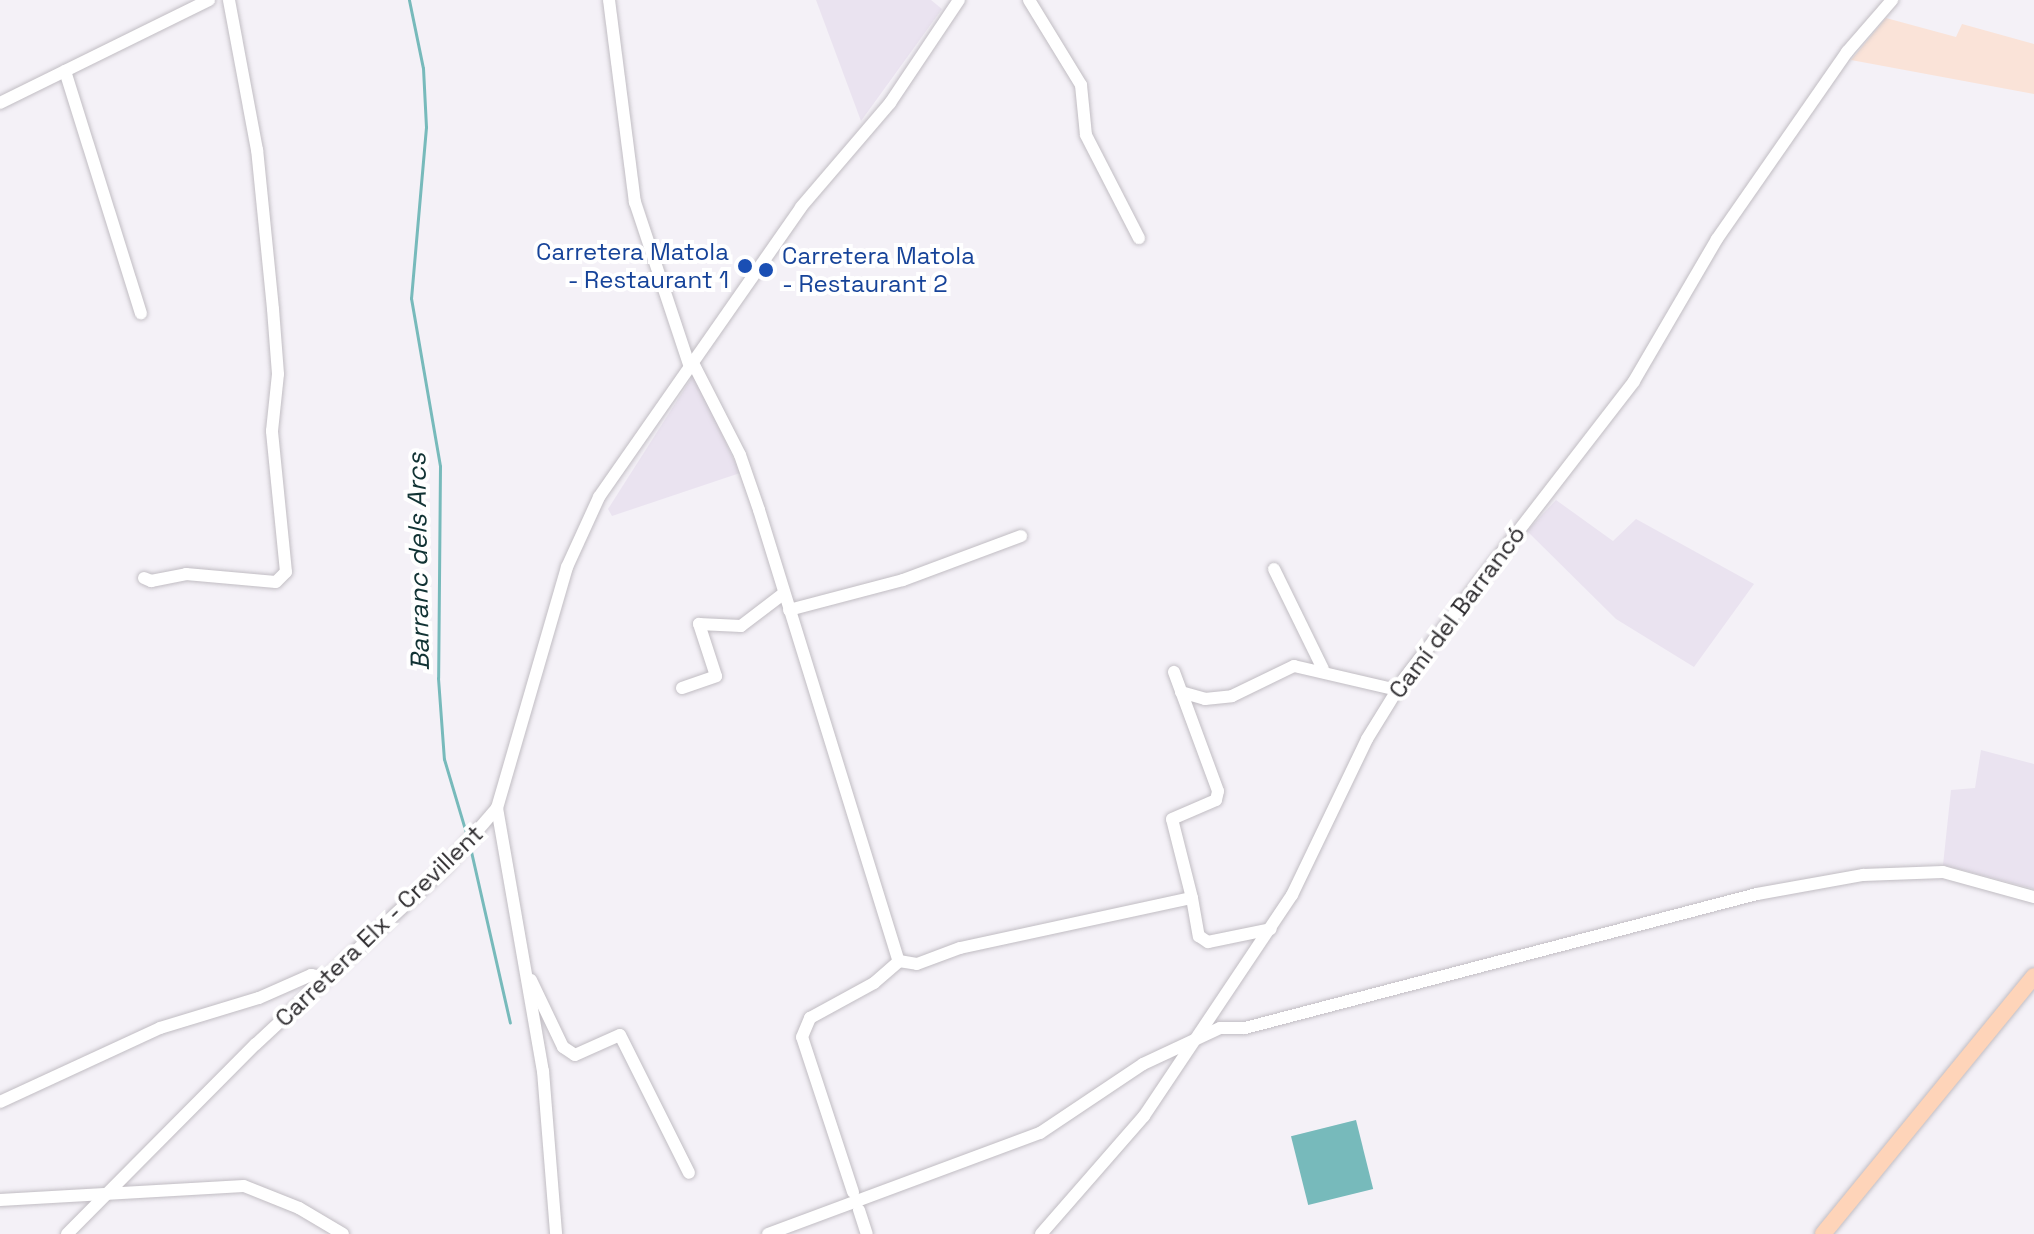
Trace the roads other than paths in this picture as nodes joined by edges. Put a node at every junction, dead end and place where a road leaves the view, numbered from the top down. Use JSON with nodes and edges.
{"nodes":[{"id":1,"x":209,"y":0,"type":"edge"},
{"id":2,"x":229,"y":0,"type":"edge"},
{"id":3,"x":609,"y":0,"type":"edge"},
{"id":4,"x":959,"y":0,"type":"edge"},
{"id":5,"x":1029,"y":0,"type":"edge"},
{"id":6,"x":1892,"y":0,"type":"edge"},
{"id":7,"x":65,"y":71,"type":"junction"},
{"id":8,"x":0,"y":103,"type":"edge"},
{"id":9,"x":1139,"y":238,"type":"dead end"},
{"id":10,"x":141,"y":313,"type":"dead end"},
{"id":11,"x":692,"y":365,"type":"junction"},
{"id":12,"x":1021,"y":536,"type":"dead end"},
{"id":13,"x":1274,"y":569,"type":"dead end"},
{"id":14,"x":144,"y":578,"type":"dead end"},
{"id":15,"x":783,"y":594,"type":"junction"},
{"id":16,"x":789,"y":610,"type":"junction"},
{"id":17,"x":1323,"y":669,"type":"junction"},
{"id":18,"x":1174,"y":672,"type":"dead end"},
{"id":19,"x":682,"y":688,"type":"dead end"},
{"id":20,"x":1397,"y":690,"type":"junction"},
{"id":21,"x":1181,"y":692,"type":"junction"},
{"id":22,"x":497,"y":808,"type":"junction"},
{"id":23,"x":2034,"y":897,"type":"edge"},
{"id":24,"x":1192,"y":898,"type":"junction"},
{"id":25,"x":1271,"y":929,"type":"junction"},
{"id":26,"x":899,"y":961,"type":"junction"},
{"id":27,"x":524,"y":966,"type":"junction"},
{"id":28,"x":2034,"y":976,"type":"edge"},
{"id":29,"x":326,"y":978,"type":"junction"},
{"id":30,"x":1196,"y":1037,"type":"junction"},
{"id":31,"x":0,"y":1102,"type":"edge"},
{"id":32,"x":689,"y":1173,"type":"dead end"},
{"id":33,"x":109,"y":1191,"type":"junction"},
{"id":34,"x":853,"y":1192,"type":"dead end"},
{"id":35,"x":0,"y":1200,"type":"edge"},
{"id":36,"x":859,"y":1210,"type":"dead end"},
{"id":37,"x":67,"y":1234,"type":"edge"},
{"id":38,"x":343,"y":1234,"type":"edge"},
{"id":39,"x":556,"y":1234,"type":"edge"},
{"id":40,"x":768,"y":1234,"type":"edge"},
{"id":41,"x":867,"y":1234,"type":"edge"},
{"id":42,"x":1041,"y":1234,"type":"edge"},
{"id":43,"x":1823,"y":1234,"type":"edge"}],
"edges":[{"from":1,"to":7,"type":"street"},
{"from":2,"to":14,"type":"street"},
{"from":3,"to":11,"type":"street"},
{"from":4,"to":11,"type":"street","name":"Carretera Elx - Crevillent"},
{"from":5,"to":9,"type":"street"},
{"from":6,"to":20,"type":"street","name":"Camí del Barrancó"},
{"from":7,"to":8,"type":"street"},
{"from":7,"to":10,"type":"street"},
{"from":11,"to":15,"type":"street"},
{"from":11,"to":22,"type":"street","name":"Carretera Elx - Crevillent"},
{"from":12,"to":16,"type":"street"},
{"from":13,"to":17,"type":"street"},
{"from":15,"to":16,"type":"street"},
{"from":15,"to":19,"type":"street"},
{"from":16,"to":26,"type":"street"},
{"from":17,"to":20,"type":"street"},
{"from":17,"to":21,"type":"street"},
{"from":18,"to":21,"type":"street"},
{"from":20,"to":25,"type":"street","name":"Camí del Barrancó"},
{"from":21,"to":24,"type":"street"},
{"from":22,"to":27,"type":"street"},
{"from":22,"to":29,"type":"street","name":"Carretera Elx - Crevillent"},
{"from":23,"to":30,"type":"street"},
{"from":24,"to":25,"type":"street"},
{"from":24,"to":26,"type":"street"},
{"from":25,"to":30,"type":"street","name":"Camí del Barrancó"},
{"from":26,"to":34,"type":"street"},
{"from":27,"to":32,"type":"street"},
{"from":27,"to":39,"type":"street"},
{"from":28,"to":43,"type":"main road"},
{"from":29,"to":31,"type":"street"},
{"from":29,"to":33,"type":"street","name":"Carretera Elx - Crevillent"},
{"from":30,"to":40,"type":"street"},
{"from":30,"to":42,"type":"street","name":"Camí del Barrancó"},
{"from":33,"to":35,"type":"street"},
{"from":33,"to":37,"type":"street","name":"Carretera Elx - Crevillent"},
{"from":33,"to":38,"type":"street"},
{"from":36,"to":41,"type":"street"}]}
